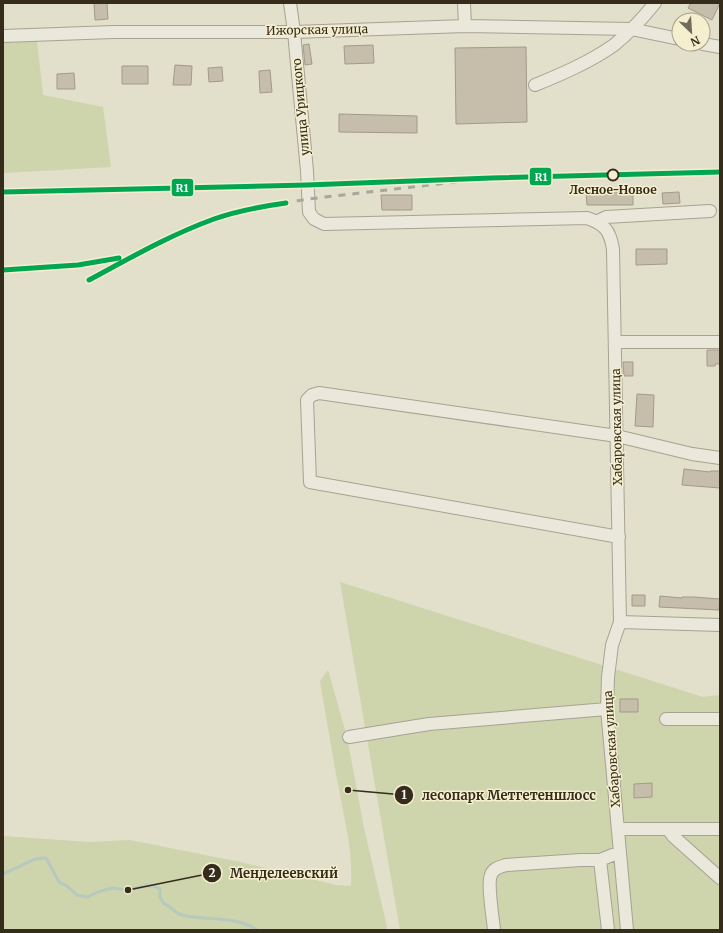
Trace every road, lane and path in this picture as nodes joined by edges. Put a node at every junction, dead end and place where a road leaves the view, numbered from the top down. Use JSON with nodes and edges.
{"nodes":[{"id":1,"x":290,"y":3,"type":"edge"},
{"id":2,"x":464,"y":3,"type":"edge"},
{"id":3,"x":655,"y":3,"type":"edge"},
{"id":4,"x":465,"y":26,"type":"junction"},
{"id":5,"x":631,"y":29,"type":"junction"},
{"id":6,"x":294,"y":32,"type":"junction"},
{"id":7,"x":3,"y":36,"type":"edge"},
{"id":8,"x":671,"y":37,"type":"edge"},
{"id":9,"x":535,"y":85,"type":"dead end"},
{"id":10,"x":710,"y":211,"type":"dead end"},
{"id":11,"x":598,"y":222,"type":"junction"},
{"id":12,"x":615,"y":342,"type":"junction"},
{"id":13,"x":720,"y":342,"type":"edge"},
{"id":14,"x":617,"y":436,"type":"junction"},
{"id":15,"x":720,"y":458,"type":"edge"},
{"id":16,"x":619,"y":537,"type":"junction"},
{"id":17,"x":620,"y":622,"type":"junction"},
{"id":18,"x":720,"y":625,"type":"edge"},
{"id":19,"x":607,"y":709,"type":"junction"},
{"id":20,"x":666,"y":718,"type":"dead end"},
{"id":21,"x":720,"y":719,"type":"edge"},
{"id":22,"x":349,"y":737,"type":"dead end"},
{"id":23,"x":618,"y":829,"type":"junction"},
{"id":24,"x":668,"y":829,"type":"junction"},
{"id":25,"x":720,"y":829,"type":"edge"},
{"id":26,"x":620,"y":852,"type":"junction"},
{"id":27,"x":600,"y":860,"type":"junction"},
{"id":28,"x":720,"y":878,"type":"edge"},
{"id":29,"x":494,"y":930,"type":"edge"},
{"id":30,"x":608,"y":930,"type":"edge"},
{"id":31,"x":627,"y":930,"type":"edge"}],
"edges":[{"from":1,"to":6,"type":"street","name":"улица Урицкого"},
{"from":2,"to":4,"type":"street"},
{"from":3,"to":5,"type":"street"},
{"from":4,"to":5,"type":"street","name":"Ижорская улица"},
{"from":4,"to":6,"type":"street","name":"Ижорская улица"},
{"from":5,"to":8,"type":"street","name":"Ижорская улица"},
{"from":5,"to":9,"type":"street"},
{"from":6,"to":7,"type":"street","name":"Ижорская улица"},
{"from":6,"to":11,"type":"street","name":"улица Урицкого"},
{"from":10,"to":11,"type":"street"},
{"from":11,"to":12,"type":"street","name":"Хабаровская улица"},
{"from":12,"to":13,"type":"street"},
{"from":12,"to":14,"type":"street","name":"Хабаровская улица"},
{"from":14,"to":15,"type":"street"},
{"from":14,"to":16,"type":"street","name":"Хабаровская улица"},
{"from":14,"to":16,"type":"street"},
{"from":16,"to":17,"type":"street","name":"Хабаровская улица"},
{"from":17,"to":18,"type":"street"},
{"from":17,"to":19,"type":"street","name":"Хабаровская улица"},
{"from":19,"to":22,"type":"street"},
{"from":19,"to":23,"type":"street","name":"Хабаровская улица"},
{"from":20,"to":21,"type":"street"},
{"from":23,"to":24,"type":"street"},
{"from":23,"to":26,"type":"street","name":"Хабаровская улица"},
{"from":24,"to":25,"type":"street"},
{"from":24,"to":28,"type":"street"},
{"from":26,"to":27,"type":"street"},
{"from":26,"to":31,"type":"street","name":"Хабаровская улица"},
{"from":27,"to":29,"type":"street"},
{"from":27,"to":30,"type":"street"}]}
